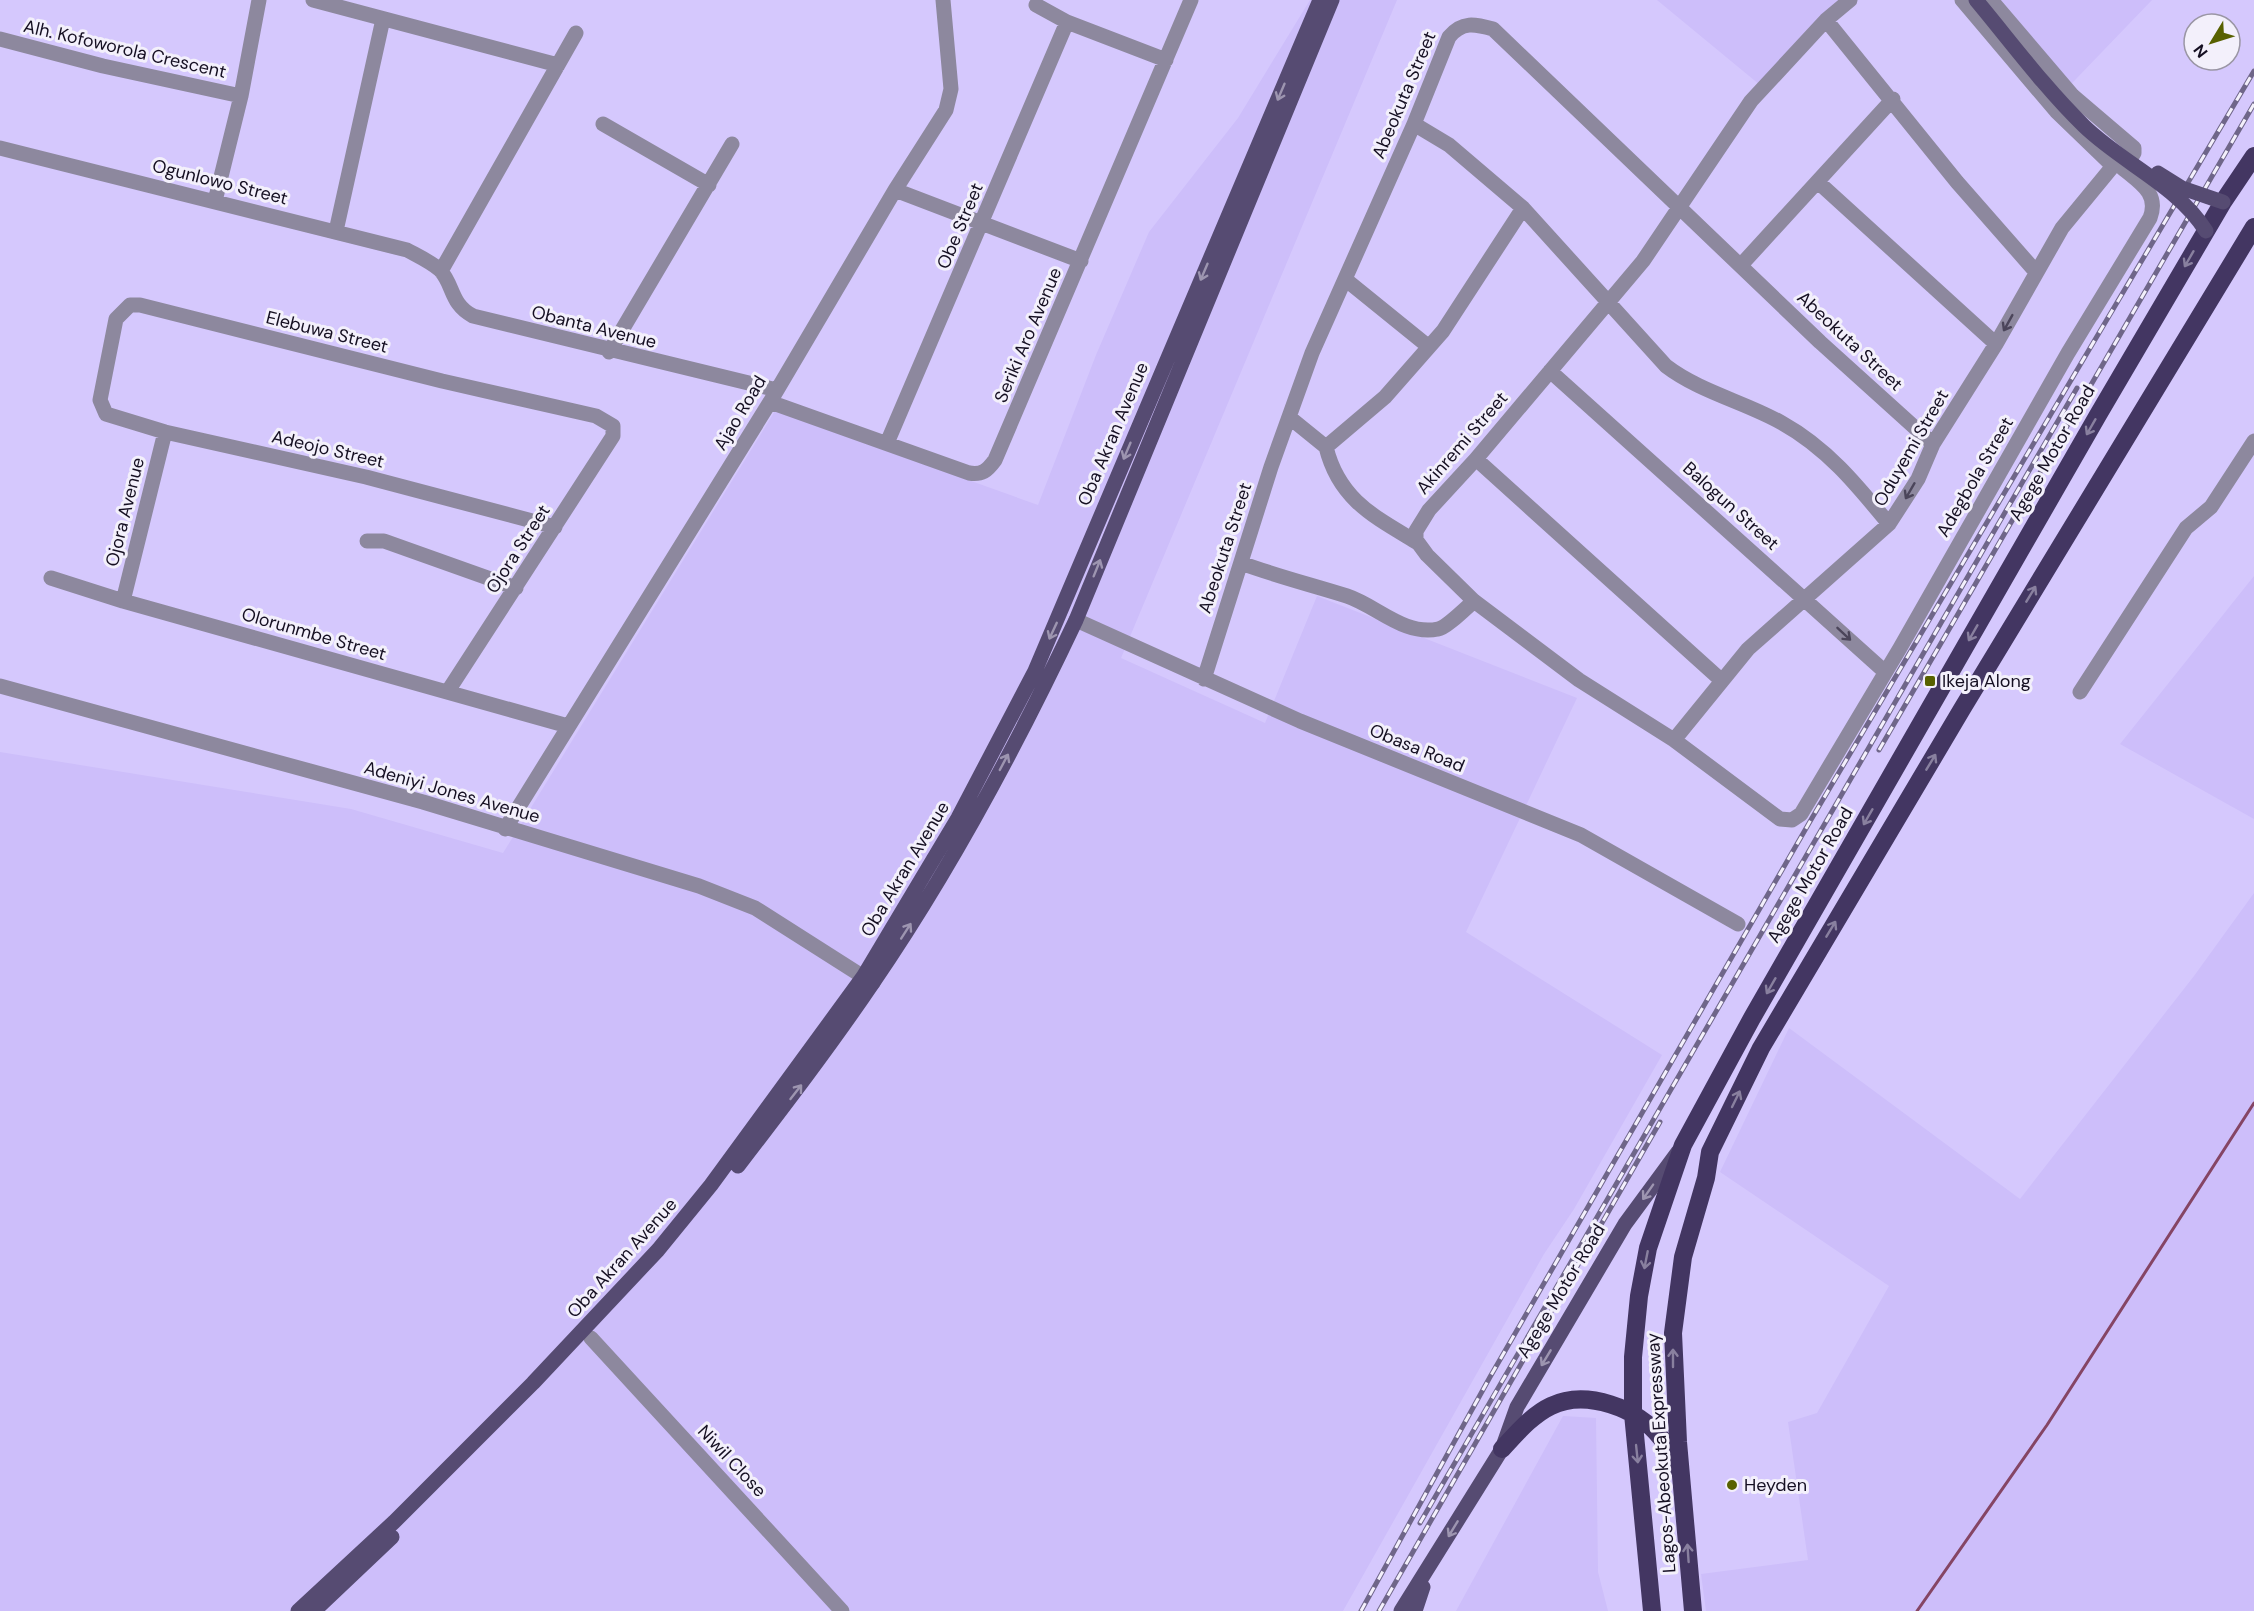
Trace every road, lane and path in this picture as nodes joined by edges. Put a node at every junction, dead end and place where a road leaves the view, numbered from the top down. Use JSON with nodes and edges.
{"nodes":[{"id":1,"x":259,"y":0,"type":"edge"},
{"id":2,"x":313,"y":0,"type":"edge"},
{"id":3,"x":943,"y":0,"type":"edge"},
{"id":4,"x":1191,"y":0,"type":"edge"},
{"id":5,"x":1320,"y":0,"type":"edge"},
{"id":6,"x":1332,"y":0,"type":"edge"},
{"id":7,"x":1850,"y":0,"type":"edge"},
{"id":8,"x":1962,"y":0,"type":"edge"},
{"id":9,"x":1976,"y":0,"type":"edge"},
{"id":10,"x":1986,"y":0,"type":"edge"},
{"id":11,"x":1991,"y":0,"type":"edge"},
{"id":12,"x":1036,"y":5,"type":"dead end"},
{"id":13,"x":383,"y":19,"type":"junction"},
{"id":14,"x":1826,"y":20,"type":"junction"},
{"id":15,"x":1067,"y":22,"type":"junction"},
{"id":16,"x":576,"y":33,"type":"dead end"},
{"id":17,"x":0,"y":39,"type":"edge"},
{"id":18,"x":1166,"y":60,"type":"junction"},
{"id":19,"x":558,"y":65,"type":"junction"},
{"id":20,"x":241,"y":96,"type":"junction"},
{"id":21,"x":1893,"y":99,"type":"junction"},
{"id":22,"x":603,"y":124,"type":"dead end"},
{"id":23,"x":1414,"y":124,"type":"junction"},
{"id":24,"x":732,"y":144,"type":"dead end"},
{"id":25,"x":0,"y":148,"type":"edge"},
{"id":26,"x":2254,"y":156,"type":"edge"},
{"id":27,"x":2117,"y":166,"type":"junction"},
{"id":28,"x":1818,"y":182,"type":"junction"},
{"id":29,"x":709,"y":185,"type":"junction"},
{"id":30,"x":895,"y":190,"type":"junction"},
{"id":31,"x":215,"y":201,"type":"junction"},
{"id":32,"x":2223,"y":202,"type":"junction"},
{"id":33,"x":1681,"y":207,"type":"junction"},
{"id":34,"x":1523,"y":208,"type":"junction"},
{"id":35,"x":983,"y":224,"type":"junction"},
{"id":36,"x":2254,"y":227,"type":"edge"},
{"id":37,"x":336,"y":231,"type":"junction"},
{"id":38,"x":2206,"y":231,"type":"junction"},
{"id":39,"x":1081,"y":261,"type":"junction"},
{"id":40,"x":1742,"y":264,"type":"junction"},
{"id":41,"x":441,"y":271,"type":"junction"},
{"id":42,"x":2036,"y":272,"type":"junction"},
{"id":43,"x":1345,"y":279,"type":"junction"},
{"id":44,"x":1610,"y":303,"type":"junction"},
{"id":45,"x":1996,"y":344,"type":"junction"},
{"id":46,"x":1429,"y":346,"type":"junction"},
{"id":47,"x":609,"y":352,"type":"junction"},
{"id":48,"x":1550,"y":372,"type":"junction"},
{"id":49,"x":773,"y":396,"type":"junction"},
{"id":50,"x":100,"y":400,"type":"joint"},
{"id":51,"x":1289,"y":417,"type":"junction"},
{"id":52,"x":614,"y":426,"type":"joint"},
{"id":53,"x":165,"y":432,"type":"junction"},
{"id":54,"x":2254,"y":441,"type":"edge"},
{"id":55,"x":887,"y":443,"type":"junction"},
{"id":56,"x":1933,"y":444,"type":"junction"},
{"id":57,"x":1326,"y":447,"type":"junction"},
{"id":58,"x":1476,"y":459,"type":"junction"},
{"id":59,"x":1890,"y":524,"type":"junction"},
{"id":60,"x":555,"y":527,"type":"junction"},
{"id":61,"x":368,"y":541,"type":"dead end"},
{"id":62,"x":1418,"y":543,"type":"junction"},
{"id":63,"x":1241,"y":563,"type":"junction"},
{"id":64,"x":51,"y":578,"type":"dead end"},
{"id":65,"x":516,"y":588,"type":"junction"},
{"id":66,"x":1804,"y":597,"type":"junction"},
{"id":67,"x":123,"y":601,"type":"junction"},
{"id":68,"x":1474,"y":602,"type":"junction"},
{"id":69,"x":1076,"y":620,"type":"junction"},
{"id":70,"x":1884,"y":671,"type":"junction"},
{"id":71,"x":1204,"y":679,"type":"junction"},
{"id":72,"x":1721,"y":681,"type":"junction"},
{"id":73,"x":0,"y":686,"type":"edge"},
{"id":74,"x":448,"y":691,"type":"junction"},
{"id":75,"x":2080,"y":692,"type":"dead end"},
{"id":76,"x":568,"y":726,"type":"junction"},
{"id":77,"x":1674,"y":740,"type":"junction"},
{"id":78,"x":505,"y":829,"type":"junction"},
{"id":79,"x":1738,"y":924,"type":"dead end"},
{"id":80,"x":868,"y":980,"type":"junction"},
{"id":81,"x":1683,"y":1145,"type":"junction"},
{"id":82,"x":591,"y":1338,"type":"junction"},
{"id":83,"x":1633,"y":1414,"type":"junction"},
{"id":84,"x":1502,"y":1449,"type":"junction"},
{"id":85,"x":1682,"y":1478,"type":"junction"},
{"id":86,"x":1430,"y":1567,"type":"junction"},
{"id":87,"x":298,"y":1611,"type":"edge"},
{"id":88,"x":314,"y":1611,"type":"edge"},
{"id":89,"x":842,"y":1611,"type":"edge"},
{"id":90,"x":1401,"y":1611,"type":"edge"},
{"id":91,"x":1415,"y":1611,"type":"edge"},
{"id":92,"x":1652,"y":1611,"type":"edge"},
{"id":93,"x":1693,"y":1611,"type":"edge"}],
"edges":[{"from":1,"to":20,"type":"street"},
{"from":2,"to":13,"type":"street"},
{"from":3,"to":30,"type":"street","name":"Ajao Road"},
{"from":4,"to":18,"type":"street","name":"Seriki Aro Avenue"},
{"from":5,"to":80,"type":"main road","name":"Oba Akran Avenue","one_way":true},
{"from":69,"to":6,"type":"main road","name":"Oba Akran Avenue","one_way":true},
{"from":7,"to":14,"type":"street","name":"Akinremi Street"},
{"from":8,"to":27,"type":"street"},
{"from":9,"to":38,"type":"main road","bridge":true},
{"from":10,"to":32,"type":"main road","bridge":true},
{"from":11,"to":27,"type":"street","name":"Oduyemi Street"},
{"from":12,"to":15,"type":"street"},
{"from":13,"to":19,"type":"street"},
{"from":13,"to":37,"type":"street"},
{"from":14,"to":21,"type":"street"},
{"from":14,"to":33,"type":"street","name":"Akinremi Street"},
{"from":15,"to":18,"type":"street"},
{"from":15,"to":35,"type":"street","name":"Obe Street"},
{"from":16,"to":19,"type":"street"},
{"from":17,"to":20,"type":"street","name":"Alh. Kofoworola Crescent"},
{"from":18,"to":39,"type":"street","name":"Seriki Aro Avenue"},
{"from":19,"to":41,"type":"street"},
{"from":20,"to":31,"type":"street"},
{"from":21,"to":28,"type":"street"},
{"from":21,"to":42,"type":"street"},
{"from":22,"to":29,"type":"street"},
{"from":23,"to":33,"type":"street","name":"Abeokuta Street"},
{"from":23,"to":34,"type":"street"},
{"from":23,"to":43,"type":"street","name":"Abeokuta Street"},
{"from":24,"to":29,"type":"street"},
{"from":25,"to":31,"type":"street","name":"Ogunlowo Street"},
{"from":26,"to":32,"type":"highway","name":"Agege Motor Road"},
{"from":27,"to":42,"type":"street","name":"Oduyemi Street"},
{"from":27,"to":70,"type":"street","name":"Adegbola Street"},
{"from":28,"to":40,"type":"street"},
{"from":28,"to":45,"type":"street"},
{"from":29,"to":47,"type":"street"},
{"from":30,"to":35,"type":"street"},
{"from":30,"to":49,"type":"street","name":"Ajao Road"},
{"from":31,"to":37,"type":"street","name":"Ogunlowo Street"},
{"from":32,"to":38,"type":"highway","name":"Agege Motor Road"},
{"from":33,"to":40,"type":"street","name":"Abeokuta Street"},
{"from":33,"to":44,"type":"street","name":"Akinremi Street"},
{"from":34,"to":44,"type":"street"},
{"from":34,"to":46,"type":"street"},
{"from":35,"to":39,"type":"street"},
{"from":35,"to":55,"type":"street","name":"Obe Street"},
{"from":85,"to":36,"type":"highway","name":"Lagos-Abeokuta Expressway","one_way":true},
{"from":37,"to":41,"type":"street","name":"Ogunlowo Street"},
{"from":38,"to":81,"type":"highway","name":"Agege Motor Road","one_way":true},
{"from":39,"to":55,"type":"street","name":"Seriki Aro Avenue"},
{"from":40,"to":56,"type":"street","name":"Abeokuta Street"},
{"from":41,"to":47,"type":"street","name":"Obanta Avenue"},
{"from":42,"to":45,"type":"street","name":"Oduyemi Street","one_way":true},
{"from":43,"to":46,"type":"street"},
{"from":43,"to":51,"type":"street","name":"Abeokuta Street"},
{"from":44,"to":48,"type":"street","name":"Akinremi Street"},
{"from":44,"to":59,"type":"street"},
{"from":45,"to":56,"type":"street","name":"Oduyemi Street"},
{"from":46,"to":57,"type":"street"},
{"from":47,"to":49,"type":"street","name":"Obanta Avenue"},
{"from":48,"to":58,"type":"street","name":"Akinremi Street"},
{"from":48,"to":66,"type":"street","name":"Balogun Street"},
{"from":49,"to":55,"type":"street","name":"Seriki Aro Avenue"},
{"from":49,"to":76,"type":"street","name":"Ajao Road"},
{"from":50,"to":52,"type":"street","name":"Elebuwa Street"},
{"from":50,"to":53,"type":"street","name":"Adeojo Street"},
{"from":51,"to":57,"type":"street"},
{"from":51,"to":63,"type":"street","name":"Abeokuta Street"},
{"from":52,"to":60,"type":"street","name":"Ojora Street"},
{"from":53,"to":60,"type":"street","name":"Adeojo Street"},
{"from":53,"to":67,"type":"street","name":"Ojora Avenue"},
{"from":54,"to":75,"type":"street"},
{"from":56,"to":59,"type":"street","name":"Oduyemi Street","one_way":true},
{"from":57,"to":62,"type":"street"},
{"from":58,"to":62,"type":"street","name":"Akinremi Street"},
{"from":58,"to":72,"type":"street"},
{"from":59,"to":66,"type":"street","name":"Oduyemi Street"},
{"from":60,"to":65,"type":"street","name":"Ojora Street"},
{"from":61,"to":65,"type":"street"},
{"from":62,"to":68,"type":"street"},
{"from":63,"to":68,"type":"street"},
{"from":63,"to":71,"type":"street","name":"Abeokuta Street"},
{"from":64,"to":67,"type":"street","name":"Olorunmbe Street"},
{"from":65,"to":74,"type":"street","name":"Ojora Street"},
{"from":66,"to":70,"type":"street","name":"Balogun Street","one_way":true},
{"from":66,"to":72,"type":"street","name":"Oduyemi Street"},
{"from":67,"to":74,"type":"street","name":"Olorunmbe Street"},
{"from":68,"to":77,"type":"street"},
{"from":69,"to":71,"type":"street","name":"Obasa Road"},
{"from":80,"to":69,"type":"main road","name":"Oba Akran Avenue","one_way":true},
{"from":70,"to":77,"type":"street","name":"Adegbola Street"},
{"from":71,"to":79,"type":"street","name":"Obasa Road"},
{"from":72,"to":77,"type":"street","name":"Oduyemi Street"},
{"from":73,"to":78,"type":"street","name":"Adeniyi Jones Avenue"},
{"from":74,"to":76,"type":"street","name":"Olorunmbe Street"},
{"from":76,"to":78,"type":"street","name":"Ajao Road"},
{"from":78,"to":80,"type":"street","name":"Adeniyi Jones Avenue"},
{"from":82,"to":80,"type":"main road","name":"Oba Akran Avenue","one_way":true},
{"from":80,"to":87,"type":"main road","name":"Oba Akran Avenue"},
{"from":81,"to":83,"type":"highway","name":"Lagos-Abeokuta Expressway","one_way":true},
{"from":81,"to":84,"type":"main road","name":"Agege Motor Road","one_way":true},
{"from":82,"to":88,"type":"main road","name":"Oba Akran Avenue"},
{"from":82,"to":89,"type":"street","name":"Niwil Close"},
{"from":83,"to":84,"type":"highway"},
{"from":83,"to":85,"type":"highway"},
{"from":83,"to":92,"type":"highway","name":"Lagos-Abeokuta Expressway","one_way":true},
{"from":84,"to":86,"type":"main road","name":"Agege Motor Road","one_way":true},
{"from":93,"to":85,"type":"highway","name":"Lagos-Abeokuta Expressway","one_way":true},
{"from":86,"to":90,"type":"main road","name":"Agege Motor Road"},
{"from":86,"to":91,"type":"main road"}]}
